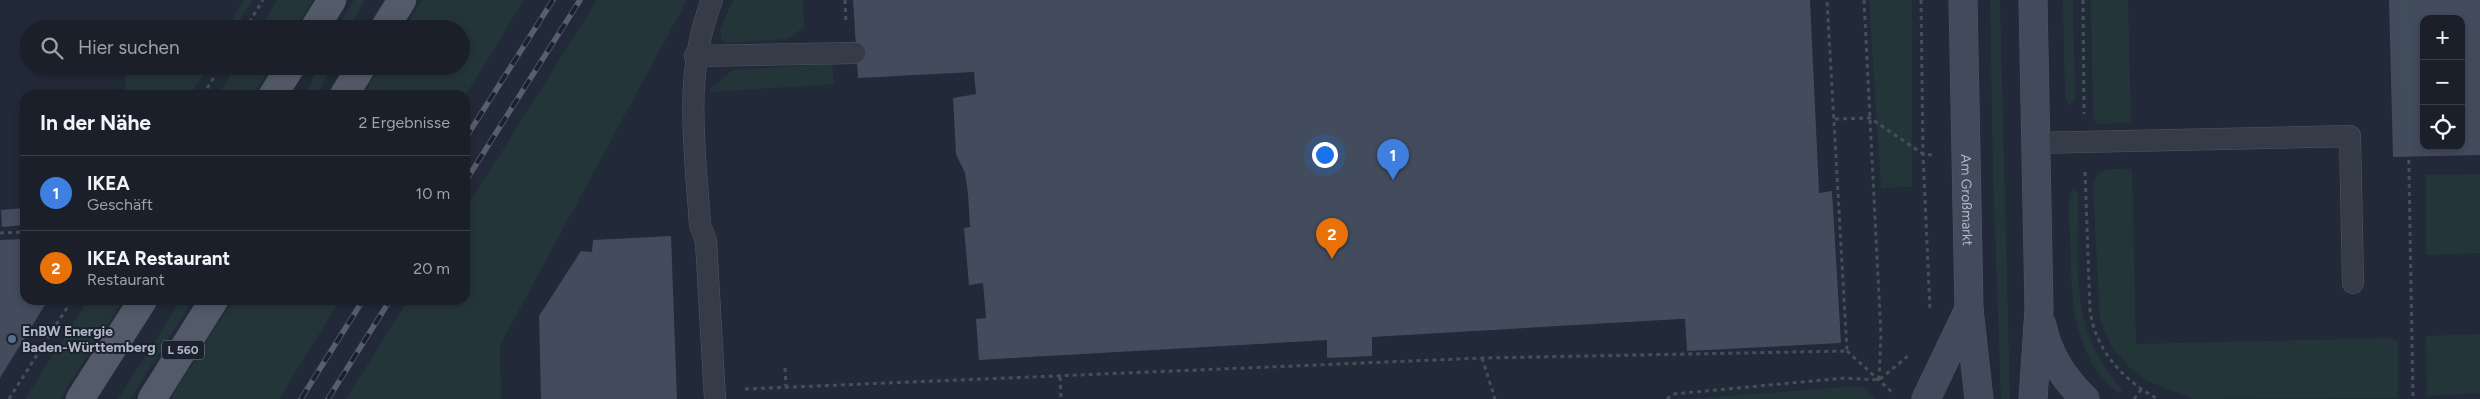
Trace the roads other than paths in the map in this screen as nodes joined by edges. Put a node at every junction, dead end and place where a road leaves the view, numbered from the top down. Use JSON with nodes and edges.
{"nodes":[{"id":1,"x":332,"y":0,"type":"edge"},
{"id":2,"x":402,"y":0,"type":"edge"},
{"id":3,"x":712,"y":0,"type":"edge"},
{"id":4,"x":1963,"y":0,"type":"edge"},
{"id":5,"x":2033,"y":0,"type":"edge"},
{"id":6,"x":320,"y":20,"type":"edge"},
{"id":7,"x":390,"y":20,"type":"edge"},
{"id":8,"x":855,"y":53,"type":"dead end"},
{"id":9,"x":695,"y":56,"type":"junction"},
{"id":10,"x":285,"y":75,"type":"edge"},
{"id":11,"x":356,"y":75,"type":"edge"},
{"id":12,"x":276,"y":90,"type":"edge"},
{"id":13,"x":347,"y":90,"type":"edge"},
{"id":14,"x":2036,"y":143,"type":"junction"},
{"id":15,"x":2353,"y":283,"type":"dead end"},
{"id":16,"x":140,"y":305,"type":"edge"},
{"id":17,"x":211,"y":305,"type":"edge"},
{"id":18,"x":1969,"y":309,"type":"junction"},
{"id":19,"x":2039,"y":309,"type":"junction"},
{"id":20,"x":715,"y":395,"type":"edge"},
{"id":21,"x":80,"y":399,"type":"edge"},
{"id":22,"x":152,"y":399,"type":"edge"},
{"id":23,"x":1926,"y":399,"type":"edge"},
{"id":24,"x":1980,"y":399,"type":"edge"},
{"id":25,"x":2032,"y":399,"type":"edge"},
{"id":26,"x":2084,"y":399,"type":"edge"}],
"edges":[{"from":1,"to":6,"type":"main road"},
{"from":2,"to":7,"type":"main road"},
{"from":3,"to":9,"type":"lane"},
{"from":4,"to":18,"type":"main road","name":"Am Großmarkt"},
{"from":5,"to":14,"type":"main road"},
{"from":8,"to":9,"type":"lane"},
{"from":9,"to":20,"type":"lane"},
{"from":10,"to":12,"type":"main road"},
{"from":11,"to":13,"type":"main road"},
{"from":14,"to":15,"type":"lane"},
{"from":14,"to":19,"type":"main road"},
{"from":16,"to":21,"type":"main road"},
{"from":17,"to":22,"type":"main road","number":"L 560"},
{"from":18,"to":23,"type":"main road"},
{"from":18,"to":24,"type":"main road","name":"Am Großmarkt"},
{"from":19,"to":25,"type":"main road"},
{"from":19,"to":26,"type":"main road"}]}
